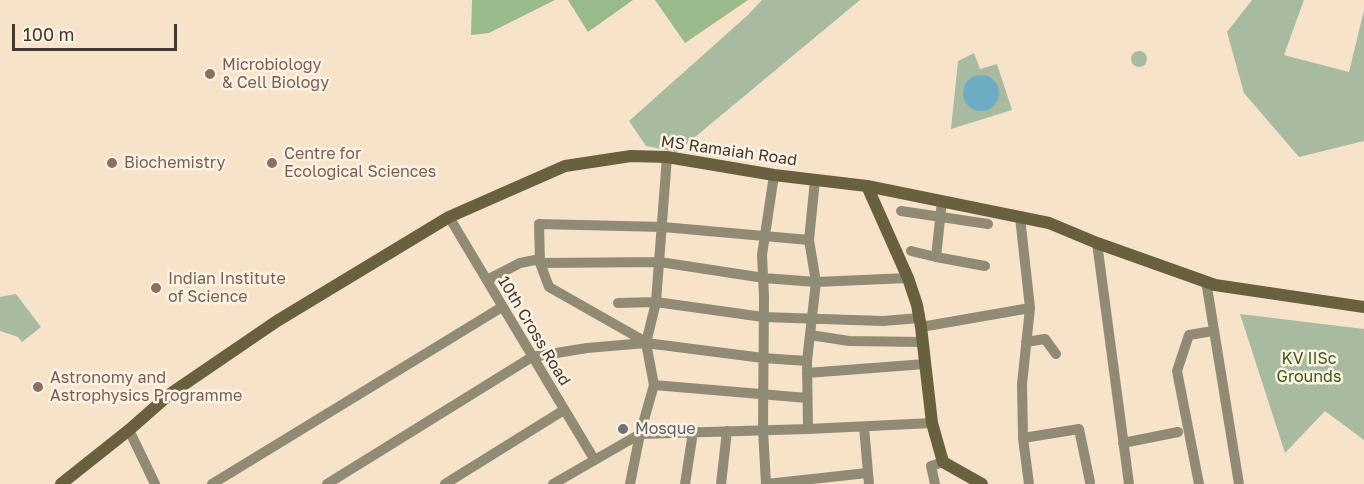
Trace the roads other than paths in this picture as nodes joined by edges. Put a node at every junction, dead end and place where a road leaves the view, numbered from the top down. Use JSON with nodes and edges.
{"nodes":[{"id":1,"x":668,"y":157,"type":"junction"},
{"id":2,"x":774,"y":175,"type":"junction"},
{"id":3,"x":815,"y":180,"type":"junction"},
{"id":4,"x":867,"y":186,"type":"junction"},
{"id":5,"x":942,"y":201,"type":"junction"},
{"id":6,"x":901,"y":211,"type":"dead end"},
{"id":7,"x":940,"y":216,"type":"junction"},
{"id":8,"x":449,"y":217,"type":"junction"},
{"id":9,"x":1020,"y":217,"type":"junction"},
{"id":10,"x":988,"y":224,"type":"dead end"},
{"id":11,"x":663,"y":227,"type":"junction"},
{"id":12,"x":765,"y":237,"type":"junction"},
{"id":13,"x":809,"y":240,"type":"junction"},
{"id":14,"x":1097,"y":243,"type":"junction"},
{"id":15,"x":911,"y":250,"type":"dead end"},
{"id":16,"x":936,"y":257,"type":"junction"},
{"id":17,"x":540,"y":261,"type":"junction"},
{"id":18,"x":660,"y":262,"type":"junction"},
{"id":19,"x":985,"y":266,"type":"dead end"},
{"id":20,"x":764,"y":278,"type":"junction"},
{"id":21,"x":908,"y":278,"type":"junction"},
{"id":22,"x":487,"y":280,"type":"junction"},
{"id":23,"x":1206,"y":281,"type":"junction"},
{"id":24,"x":816,"y":282,"type":"junction"},
{"id":25,"x":657,"y":302,"type":"junction"},
{"id":26,"x":618,"y":303,"type":"dead end"},
{"id":27,"x":502,"y":307,"type":"junction"},
{"id":28,"x":1364,"y":307,"type":"edge"},
{"id":29,"x":1030,"y":308,"type":"junction"},
{"id":30,"x":763,"y":317,"type":"junction"},
{"id":31,"x":812,"y":318,"type":"junction"},
{"id":32,"x":921,"y":322,"type":"junction"},
{"id":33,"x":1213,"y":331,"type":"junction"},
{"id":34,"x":810,"y":335,"type":"junction"},
{"id":35,"x":922,"y":342,"type":"junction"},
{"id":36,"x":1026,"y":342,"type":"junction"},
{"id":37,"x":646,"y":343,"type":"junction"},
{"id":38,"x":1056,"y":354,"type":"dead end"},
{"id":39,"x":532,"y":357,"type":"junction"},
{"id":40,"x":763,"y":358,"type":"junction"},
{"id":41,"x":807,"y":361,"type":"junction"},
{"id":42,"x":925,"y":364,"type":"junction"},
{"id":43,"x":807,"y":374,"type":"junction"},
{"id":44,"x":654,"y":385,"type":"junction"},
{"id":45,"x":763,"y":394,"type":"junction"},
{"id":46,"x":807,"y":398,"type":"junction"},
{"id":47,"x":564,"y":410,"type":"junction"},
{"id":48,"x":932,"y":423,"type":"junction"},
{"id":49,"x":864,"y":427,"type":"junction"},
{"id":50,"x":808,"y":429,"type":"junction"},
{"id":51,"x":129,"y":430,"type":"junction"},
{"id":52,"x":727,"y":430,"type":"junction"},
{"id":53,"x":763,"y":430,"type":"junction"},
{"id":54,"x":693,"y":432,"type":"junction"},
{"id":55,"x":1178,"y":432,"type":"dead end"},
{"id":56,"x":640,"y":434,"type":"junction"},
{"id":57,"x":1023,"y":438,"type":"junction"},
{"id":58,"x":1123,"y":443,"type":"junction"},
{"id":59,"x":594,"y":459,"type":"junction"},
{"id":60,"x":943,"y":462,"type":"junction"},
{"id":61,"x":868,"y":479,"type":"edge"},
{"id":62,"x":566,"y":480,"type":"edge"},
{"id":63,"x":822,"y":481,"type":"edge"},
{"id":64,"x":1090,"y":482,"type":"dead end"},
{"id":65,"x":61,"y":484,"type":"edge"},
{"id":66,"x":155,"y":484,"type":"edge"},
{"id":67,"x":212,"y":484,"type":"edge"},
{"id":68,"x":327,"y":484,"type":"edge"},
{"id":69,"x":445,"y":484,"type":"edge"},
{"id":70,"x":553,"y":484,"type":"edge"},
{"id":71,"x":630,"y":484,"type":"edge"},
{"id":72,"x":685,"y":484,"type":"edge"},
{"id":73,"x":721,"y":484,"type":"edge"},
{"id":74,"x":766,"y":484,"type":"edge"},
{"id":75,"x":935,"y":484,"type":"edge"},
{"id":76,"x":982,"y":484,"type":"edge"},
{"id":77,"x":1029,"y":484,"type":"edge"},
{"id":78,"x":1129,"y":484,"type":"edge"},
{"id":79,"x":1199,"y":484,"type":"edge"},
{"id":80,"x":1239,"y":484,"type":"edge"}],
"edges":[{"from":1,"to":2,"type":"main road","name":"MS Ramaiah Road"},
{"from":1,"to":8,"type":"main road","name":"MS Ramaiah Road"},
{"from":1,"to":11,"type":"street"},
{"from":2,"to":3,"type":"main road","name":"MS Ramaiah Road"},
{"from":2,"to":12,"type":"street"},
{"from":3,"to":4,"type":"main road","name":"MS Ramaiah Road"},
{"from":3,"to":13,"type":"street"},
{"from":4,"to":5,"type":"main road","name":"MS Ramaiah Road"},
{"from":4,"to":21,"type":"main road"},
{"from":5,"to":7,"type":"street"},
{"from":5,"to":9,"type":"main road","name":"MS Ramaiah Road"},
{"from":6,"to":7,"type":"street"},
{"from":7,"to":10,"type":"street"},
{"from":7,"to":16,"type":"street"},
{"from":8,"to":22,"type":"street","name":"10th Cross Road"},
{"from":8,"to":51,"type":"main road","name":"MS Ramaiah Road"},
{"from":9,"to":14,"type":"main road","name":"MS Ramaiah Road"},
{"from":9,"to":29,"type":"street"},
{"from":11,"to":12,"type":"street"},
{"from":11,"to":17,"type":"street"},
{"from":11,"to":18,"type":"street"},
{"from":12,"to":13,"type":"street"},
{"from":12,"to":20,"type":"street"},
{"from":13,"to":24,"type":"street"},
{"from":14,"to":23,"type":"main road","name":"MS Ramaiah Road"},
{"from":14,"to":58,"type":"street"},
{"from":15,"to":16,"type":"street"},
{"from":16,"to":19,"type":"street"},
{"from":17,"to":18,"type":"street"},
{"from":17,"to":22,"type":"street"},
{"from":17,"to":37,"type":"street"},
{"from":18,"to":20,"type":"street"},
{"from":18,"to":25,"type":"street"},
{"from":20,"to":24,"type":"street"},
{"from":20,"to":30,"type":"street"},
{"from":21,"to":24,"type":"street"},
{"from":21,"to":32,"type":"main road"},
{"from":22,"to":27,"type":"street","name":"10th Cross Road"},
{"from":23,"to":28,"type":"main road","name":"MS Ramaiah Road"},
{"from":23,"to":33,"type":"street"},
{"from":24,"to":31,"type":"street"},
{"from":25,"to":26,"type":"street"},
{"from":25,"to":30,"type":"street"},
{"from":25,"to":37,"type":"street"},
{"from":27,"to":39,"type":"street","name":"10th Cross Road"},
{"from":27,"to":67,"type":"street"},
{"from":29,"to":32,"type":"street"},
{"from":29,"to":36,"type":"street"},
{"from":30,"to":31,"type":"street"},
{"from":30,"to":40,"type":"street"},
{"from":31,"to":32,"type":"street"},
{"from":31,"to":34,"type":"street"},
{"from":32,"to":35,"type":"main road"},
{"from":33,"to":79,"type":"street"},
{"from":33,"to":80,"type":"street"},
{"from":34,"to":35,"type":"street"},
{"from":34,"to":41,"type":"street"},
{"from":35,"to":42,"type":"main road"},
{"from":36,"to":38,"type":"street"},
{"from":36,"to":57,"type":"street"},
{"from":37,"to":39,"type":"street"},
{"from":37,"to":40,"type":"street"},
{"from":37,"to":44,"type":"street"},
{"from":39,"to":47,"type":"street","name":"10th Cross Road"},
{"from":39,"to":68,"type":"street"},
{"from":40,"to":41,"type":"street"},
{"from":40,"to":45,"type":"street"},
{"from":41,"to":43,"type":"street"},
{"from":42,"to":43,"type":"street"},
{"from":42,"to":48,"type":"main road"},
{"from":43,"to":46,"type":"street"},
{"from":44,"to":45,"type":"street"},
{"from":44,"to":56,"type":"street"},
{"from":45,"to":46,"type":"street"},
{"from":45,"to":53,"type":"street"},
{"from":46,"to":50,"type":"street"},
{"from":47,"to":59,"type":"street","name":"10th Cross Road"},
{"from":47,"to":69,"type":"street"},
{"from":48,"to":49,"type":"street"},
{"from":48,"to":60,"type":"main road"},
{"from":49,"to":50,"type":"street"},
{"from":49,"to":61,"type":"street"},
{"from":50,"to":53,"type":"street"},
{"from":51,"to":65,"type":"main road","name":"MS Ramaiah Road"},
{"from":51,"to":66,"type":"street"},
{"from":52,"to":53,"type":"street"},
{"from":52,"to":54,"type":"street"},
{"from":52,"to":73,"type":"street"},
{"from":53,"to":74,"type":"street"},
{"from":54,"to":56,"type":"street"},
{"from":54,"to":72,"type":"street"},
{"from":55,"to":58,"type":"street"},
{"from":56,"to":59,"type":"street"},
{"from":56,"to":71,"type":"street"},
{"from":57,"to":64,"type":"street"},
{"from":57,"to":77,"type":"street"},
{"from":58,"to":78,"type":"street"},
{"from":59,"to":62,"type":"street"},
{"from":60,"to":75,"type":"street"},
{"from":60,"to":76,"type":"main road"},
{"from":61,"to":63,"type":"street"},
{"from":62,"to":70,"type":"street"},
{"from":63,"to":74,"type":"street"}]}
